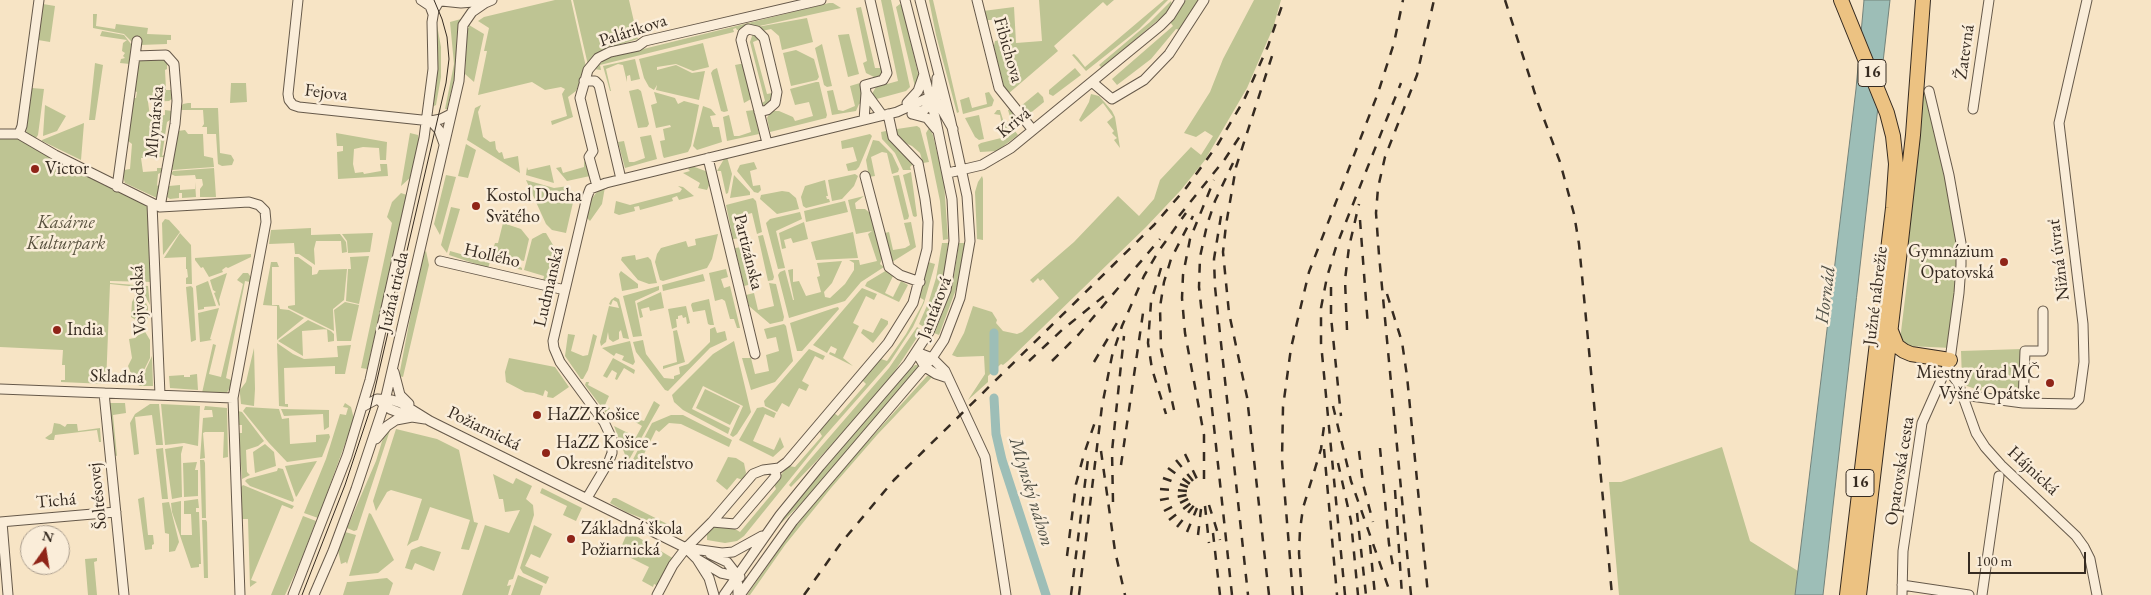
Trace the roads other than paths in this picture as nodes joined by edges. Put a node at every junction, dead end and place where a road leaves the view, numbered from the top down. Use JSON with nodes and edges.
{"nodes":[{"id":1,"x":39,"y":0,"type":"edge"},
{"id":2,"x":298,"y":0,"type":"edge"},
{"id":3,"x":421,"y":0,"type":"edge"},
{"id":4,"x":432,"y":0,"type":"edge"},
{"id":5,"x":440,"y":0,"type":"edge"},
{"id":6,"x":493,"y":0,"type":"edge"},
{"id":7,"x":821,"y":0,"type":"edge"},
{"id":8,"x":870,"y":0,"type":"edge"},
{"id":9,"x":920,"y":0,"type":"edge"},
{"id":10,"x":977,"y":0,"type":"edge"},
{"id":11,"x":1180,"y":0,"type":"edge"},
{"id":12,"x":1204,"y":0,"type":"edge"},
{"id":13,"x":1841,"y":0,"type":"edge"},
{"id":14,"x":1988,"y":0,"type":"edge"},
{"id":15,"x":2087,"y":0,"type":"edge"},
{"id":16,"x":904,"y":2,"type":"edge"},
{"id":17,"x":1924,"y":3,"type":"edge"},
{"id":18,"x":778,"y":5,"type":"edge"},
{"id":19,"x":433,"y":14,"type":"junction"},
{"id":20,"x":137,"y":41,"type":"dead end"},
{"id":21,"x":135,"y":56,"type":"junction"},
{"id":22,"x":938,"y":69,"type":"junction"},
{"id":23,"x":924,"y":73,"type":"junction"},
{"id":24,"x":584,"y":81,"type":"junction"},
{"id":25,"x":1092,"y":82,"type":"junction"},
{"id":26,"x":1929,"y":92,"type":"dead end"},
{"id":27,"x":866,"y":93,"type":"junction"},
{"id":28,"x":932,"y":100,"type":"junction"},
{"id":29,"x":1973,"y":109,"type":"dead end"},
{"id":30,"x":759,"y":112,"type":"junction"},
{"id":31,"x":897,"y":112,"type":"junction"},
{"id":32,"x":451,"y":114,"type":"junction"},
{"id":33,"x":912,"y":114,"type":"junction"},
{"id":34,"x":885,"y":115,"type":"junction"},
{"id":35,"x":429,"y":120,"type":"junction"},
{"id":36,"x":864,"y":120,"type":"junction"},
{"id":37,"x":953,"y":129,"type":"junction"},
{"id":38,"x":1032,"y":129,"type":"junction"},
{"id":39,"x":0,"y":134,"type":"edge"},
{"id":40,"x":19,"y":134,"type":"junction"},
{"id":41,"x":939,"y":134,"type":"junction"},
{"id":42,"x":767,"y":143,"type":"junction"},
{"id":43,"x":444,"y":145,"type":"junction"},
{"id":44,"x":708,"y":158,"type":"junction"},
{"id":45,"x":963,"y":171,"type":"junction"},
{"id":46,"x":948,"y":173,"type":"junction"},
{"id":47,"x":865,"y":176,"type":"dead end"},
{"id":48,"x":621,"y":179,"type":"junction"},
{"id":49,"x":597,"y":186,"type":"junction"},
{"id":50,"x":117,"y":187,"type":"junction"},
{"id":51,"x":156,"y":206,"type":"junction"},
{"id":52,"x":440,"y":261,"type":"dead end"},
{"id":53,"x":920,"y":282,"type":"junction"},
{"id":54,"x":565,"y":290,"type":"junction"},
{"id":55,"x":2043,"y":311,"type":"dead end"},
{"id":56,"x":1891,"y":331,"type":"junction"},
{"id":57,"x":916,"y":352,"type":"junction"},
{"id":58,"x":755,"y":354,"type":"dead end"},
{"id":59,"x":1911,"y":354,"type":"junction"},
{"id":60,"x":932,"y":358,"type":"junction"},
{"id":61,"x":1949,"y":364,"type":"junction"},
{"id":62,"x":925,"y":367,"type":"junction"},
{"id":63,"x":393,"y":369,"type":"junction"},
{"id":64,"x":1886,"y":370,"type":"junction"},
{"id":65,"x":948,"y":378,"type":"junction"},
{"id":66,"x":370,"y":380,"type":"junction"},
{"id":67,"x":0,"y":389,"type":"edge"},
{"id":68,"x":104,"y":393,"type":"junction"},
{"id":69,"x":160,"y":395,"type":"junction"},
{"id":70,"x":1963,"y":395,"type":"junction"},
{"id":71,"x":233,"y":398,"type":"junction"},
{"id":72,"x":382,"y":401,"type":"junction"},
{"id":73,"x":2023,"y":403,"type":"junction"},
{"id":74,"x":364,"y":406,"type":"junction"},
{"id":75,"x":412,"y":417,"type":"junction"},
{"id":76,"x":428,"y":420,"type":"junction"},
{"id":77,"x":371,"y":446,"type":"junction"},
{"id":78,"x":775,"y":470,"type":"junction"},
{"id":79,"x":1999,"y":476,"type":"dead end"},
{"id":80,"x":587,"y":498,"type":"junction"},
{"id":81,"x":116,"y":512,"type":"junction"},
{"id":82,"x":1,"y":522,"type":"edge"},
{"id":83,"x":712,"y":522,"type":"junction"},
{"id":84,"x":767,"y":532,"type":"junction"},
{"id":85,"x":686,"y":548,"type":"junction"},
{"id":86,"x":702,"y":550,"type":"junction"},
{"id":87,"x":697,"y":559,"type":"junction"},
{"id":88,"x":754,"y":574,"type":"junction"},
{"id":89,"x":736,"y":577,"type":"junction"},
{"id":90,"x":1902,"y":585,"type":"junction"},
{"id":91,"x":8,"y":595,"type":"edge"},
{"id":92,"x":124,"y":595,"type":"edge"},
{"id":93,"x":240,"y":595,"type":"edge"},
{"id":94,"x":293,"y":595,"type":"edge"},
{"id":95,"x":314,"y":595,"type":"edge"},
{"id":96,"x":657,"y":595,"type":"edge"},
{"id":97,"x":714,"y":595,"type":"edge"},
{"id":98,"x":724,"y":595,"type":"edge"},
{"id":99,"x":739,"y":595,"type":"edge"},
{"id":100,"x":1006,"y":595,"type":"edge"},
{"id":101,"x":1847,"y":595,"type":"edge"},
{"id":102,"x":1859,"y":595,"type":"edge"},
{"id":103,"x":1902,"y":595,"type":"edge"},
{"id":104,"x":1968,"y":595,"type":"edge"},
{"id":105,"x":1982,"y":595,"type":"edge"},
{"id":106,"x":2097,"y":595,"type":"edge"}],
"edges":[{"from":1,"to":40,"type":"street"},
{"from":2,"to":35,"type":"street","name":"Fejova"},
{"from":3,"to":19,"type":"street"},
{"from":4,"to":5,"type":"street"},
{"from":5,"to":6,"type":"street"},
{"from":5,"to":19,"type":"street","name":"Južná trieda"},
{"from":6,"to":32,"type":"street","name":"Južná trieda"},
{"from":7,"to":18,"type":"street","name":"Palárikova"},
{"from":8,"to":27,"type":"street"},
{"from":9,"to":22,"type":"street","name":"Jantárová"},
{"from":10,"to":38,"type":"street","name":"Fibichova"},
{"from":11,"to":25,"type":"street","name":"Krivá"},
{"from":12,"to":25,"type":"street"},
{"from":13,"to":101,"type":"highway","name":"Južné nábrežie","number":"16"},
{"from":14,"to":29,"type":"street","name":"Žatevná"},
{"from":15,"to":73,"type":"street","name":"Nižná úvrať"},
{"from":16,"to":23,"type":"street","name":"Jantárová"},
{"from":17,"to":56,"type":"highway","name":"Južné nábrežie","number":"16"},
{"from":18,"to":24,"type":"street","name":"Palárikova"},
{"from":19,"to":35,"type":"street","name":"Južná trieda"},
{"from":20,"to":21,"type":"street"},
{"from":21,"to":50,"type":"street","name":"Mlynárska"},
{"from":21,"to":51,"type":"street","name":"Mlynárska"},
{"from":22,"to":28,"type":"street"},
{"from":22,"to":37,"type":"street","name":"Jantárová"},
{"from":23,"to":28,"type":"street","name":"Jantárová"},
{"from":23,"to":31,"type":"street"},
{"from":24,"to":48,"type":"street"},
{"from":24,"to":49,"type":"street","name":"Palárikova"},
{"from":25,"to":38,"type":"street","name":"Krivá"},
{"from":26,"to":61,"type":"street","name":"Opatovská cesta"},
{"from":27,"to":34,"type":"street"},
{"from":27,"to":36,"type":"street"},
{"from":28,"to":31,"type":"street"},
{"from":28,"to":33,"type":"street"},
{"from":28,"to":37,"type":"street"},
{"from":28,"to":41,"type":"street","name":"Jantárová"},
{"from":30,"to":30,"type":"street"},
{"from":30,"to":42,"type":"street"},
{"from":31,"to":33,"type":"street"},
{"from":31,"to":34,"type":"street"},
{"from":32,"to":35,"type":"street","name":"Fejova"},
{"from":32,"to":43,"type":"street","name":"Južná trieda"},
{"from":33,"to":41,"type":"street"},
{"from":34,"to":36,"type":"street"},
{"from":34,"to":53,"type":"street"},
{"from":35,"to":43,"type":"street"},
{"from":35,"to":66,"type":"street","name":"Južná trieda"},
{"from":36,"to":42,"type":"street"},
{"from":37,"to":45,"type":"street","name":"Jantárová"},
{"from":38,"to":45,"type":"street","name":"Krivá"},
{"from":39,"to":40,"type":"street"},
{"from":40,"to":50,"type":"street"},
{"from":41,"to":46,"type":"street","name":"Jantárová"},
{"from":42,"to":44,"type":"street"},
{"from":43,"to":63,"type":"street","name":"Južná trieda"},
{"from":44,"to":48,"type":"street"},
{"from":44,"to":58,"type":"street","name":"Partizánska"},
{"from":45,"to":46,"type":"street","name":"Krivá"},
{"from":45,"to":60,"type":"street","name":"Jantárová"},
{"from":46,"to":57,"type":"street","name":"Jantárová"},
{"from":47,"to":53,"type":"street"},
{"from":48,"to":49,"type":"street"},
{"from":49,"to":54,"type":"street","name":"Ludmanská"},
{"from":50,"to":51,"type":"street"},
{"from":51,"to":69,"type":"street","name":"Vojvodská"},
{"from":51,"to":71,"type":"street"},
{"from":52,"to":54,"type":"street","name":"Hollého"},
{"from":53,"to":78,"type":"street"},
{"from":54,"to":80,"type":"street","name":"Ludmanská"},
{"from":55,"to":73,"type":"street"},
{"from":56,"to":59,"type":"highway"},
{"from":56,"to":64,"type":"highway","name":"Južné nábrežie","number":"16"},
{"from":57,"to":60,"type":"street"},
{"from":57,"to":62,"type":"street"},
{"from":57,"to":84,"type":"street","name":"Jantárová"},
{"from":59,"to":61,"type":"highway"},
{"from":59,"to":64,"type":"highway"},
{"from":60,"to":62,"type":"street","name":"Jantárová"},
{"from":60,"to":65,"type":"street"},
{"from":61,"to":70,"type":"street","name":"Hájnická"},
{"from":61,"to":90,"type":"street","name":"Opatovská cesta"},
{"from":62,"to":65,"type":"street"},
{"from":62,"to":88,"type":"street","name":"Jantárová"},
{"from":63,"to":72,"type":"street","name":"Južná trieda"},
{"from":63,"to":76,"type":"street","name":"Požiarnická"},
{"from":64,"to":102,"type":"highway","name":"Južné nábrežie","number":"16"},
{"from":65,"to":100,"type":"street"},
{"from":66,"to":72,"type":"street"},
{"from":66,"to":74,"type":"street","name":"Južná trieda"},
{"from":67,"to":68,"type":"street","name":"Skladná"},
{"from":68,"to":69,"type":"street","name":"Skladná"},
{"from":68,"to":81,"type":"street","name":"Šoltésovej"},
{"from":69,"to":71,"type":"street","name":"Skladná"},
{"from":70,"to":73,"type":"street","name":"Nižná úvrať"},
{"from":70,"to":106,"type":"street","name":"Hájnická"},
{"from":71,"to":93,"type":"street"},
{"from":72,"to":74,"type":"street"},
{"from":72,"to":75,"type":"street","name":"Požiarnická"},
{"from":72,"to":76,"type":"street","name":"Požiarnická"},
{"from":72,"to":77,"type":"street","name":"Južná trieda"},
{"from":74,"to":94,"type":"street","name":"Južná trieda"},
{"from":75,"to":76,"type":"street","name":"Požiarnická"},
{"from":75,"to":77,"type":"street"},
{"from":76,"to":80,"type":"street","name":"Požiarnická"},
{"from":77,"to":95,"type":"street","name":"Južná trieda"},
{"from":78,"to":83,"type":"street"},
{"from":78,"to":83,"type":"street"},
{"from":79,"to":105,"type":"street"},
{"from":80,"to":85,"type":"street","name":"Požiarnická"},
{"from":81,"to":82,"type":"street","name":"Tichá"},
{"from":81,"to":92,"type":"street","name":"Šoltésovej"},
{"from":82,"to":91,"type":"street"},
{"from":83,"to":85,"type":"street"},
{"from":84,"to":86,"type":"street","name":"Požiarnická"},
{"from":84,"to":89,"type":"street","name":"Jantárová"},
{"from":85,"to":86,"type":"street","name":"Požiarnická"},
{"from":85,"to":87,"type":"street","name":"Požiarnická"},
{"from":85,"to":96,"type":"street"},
{"from":86,"to":89,"type":"street","name":"Požiarnická"},
{"from":87,"to":89,"type":"street"},
{"from":87,"to":97,"type":"street","name":"Požiarnická"},
{"from":88,"to":89,"type":"street"},
{"from":88,"to":99,"type":"street","name":"Jantárová"},
{"from":89,"to":98,"type":"street","name":"Jantárová"},
{"from":89,"to":99,"type":"street"},
{"from":90,"to":103,"type":"street","name":"Opatovská cesta"},
{"from":90,"to":104,"type":"street"}]}
